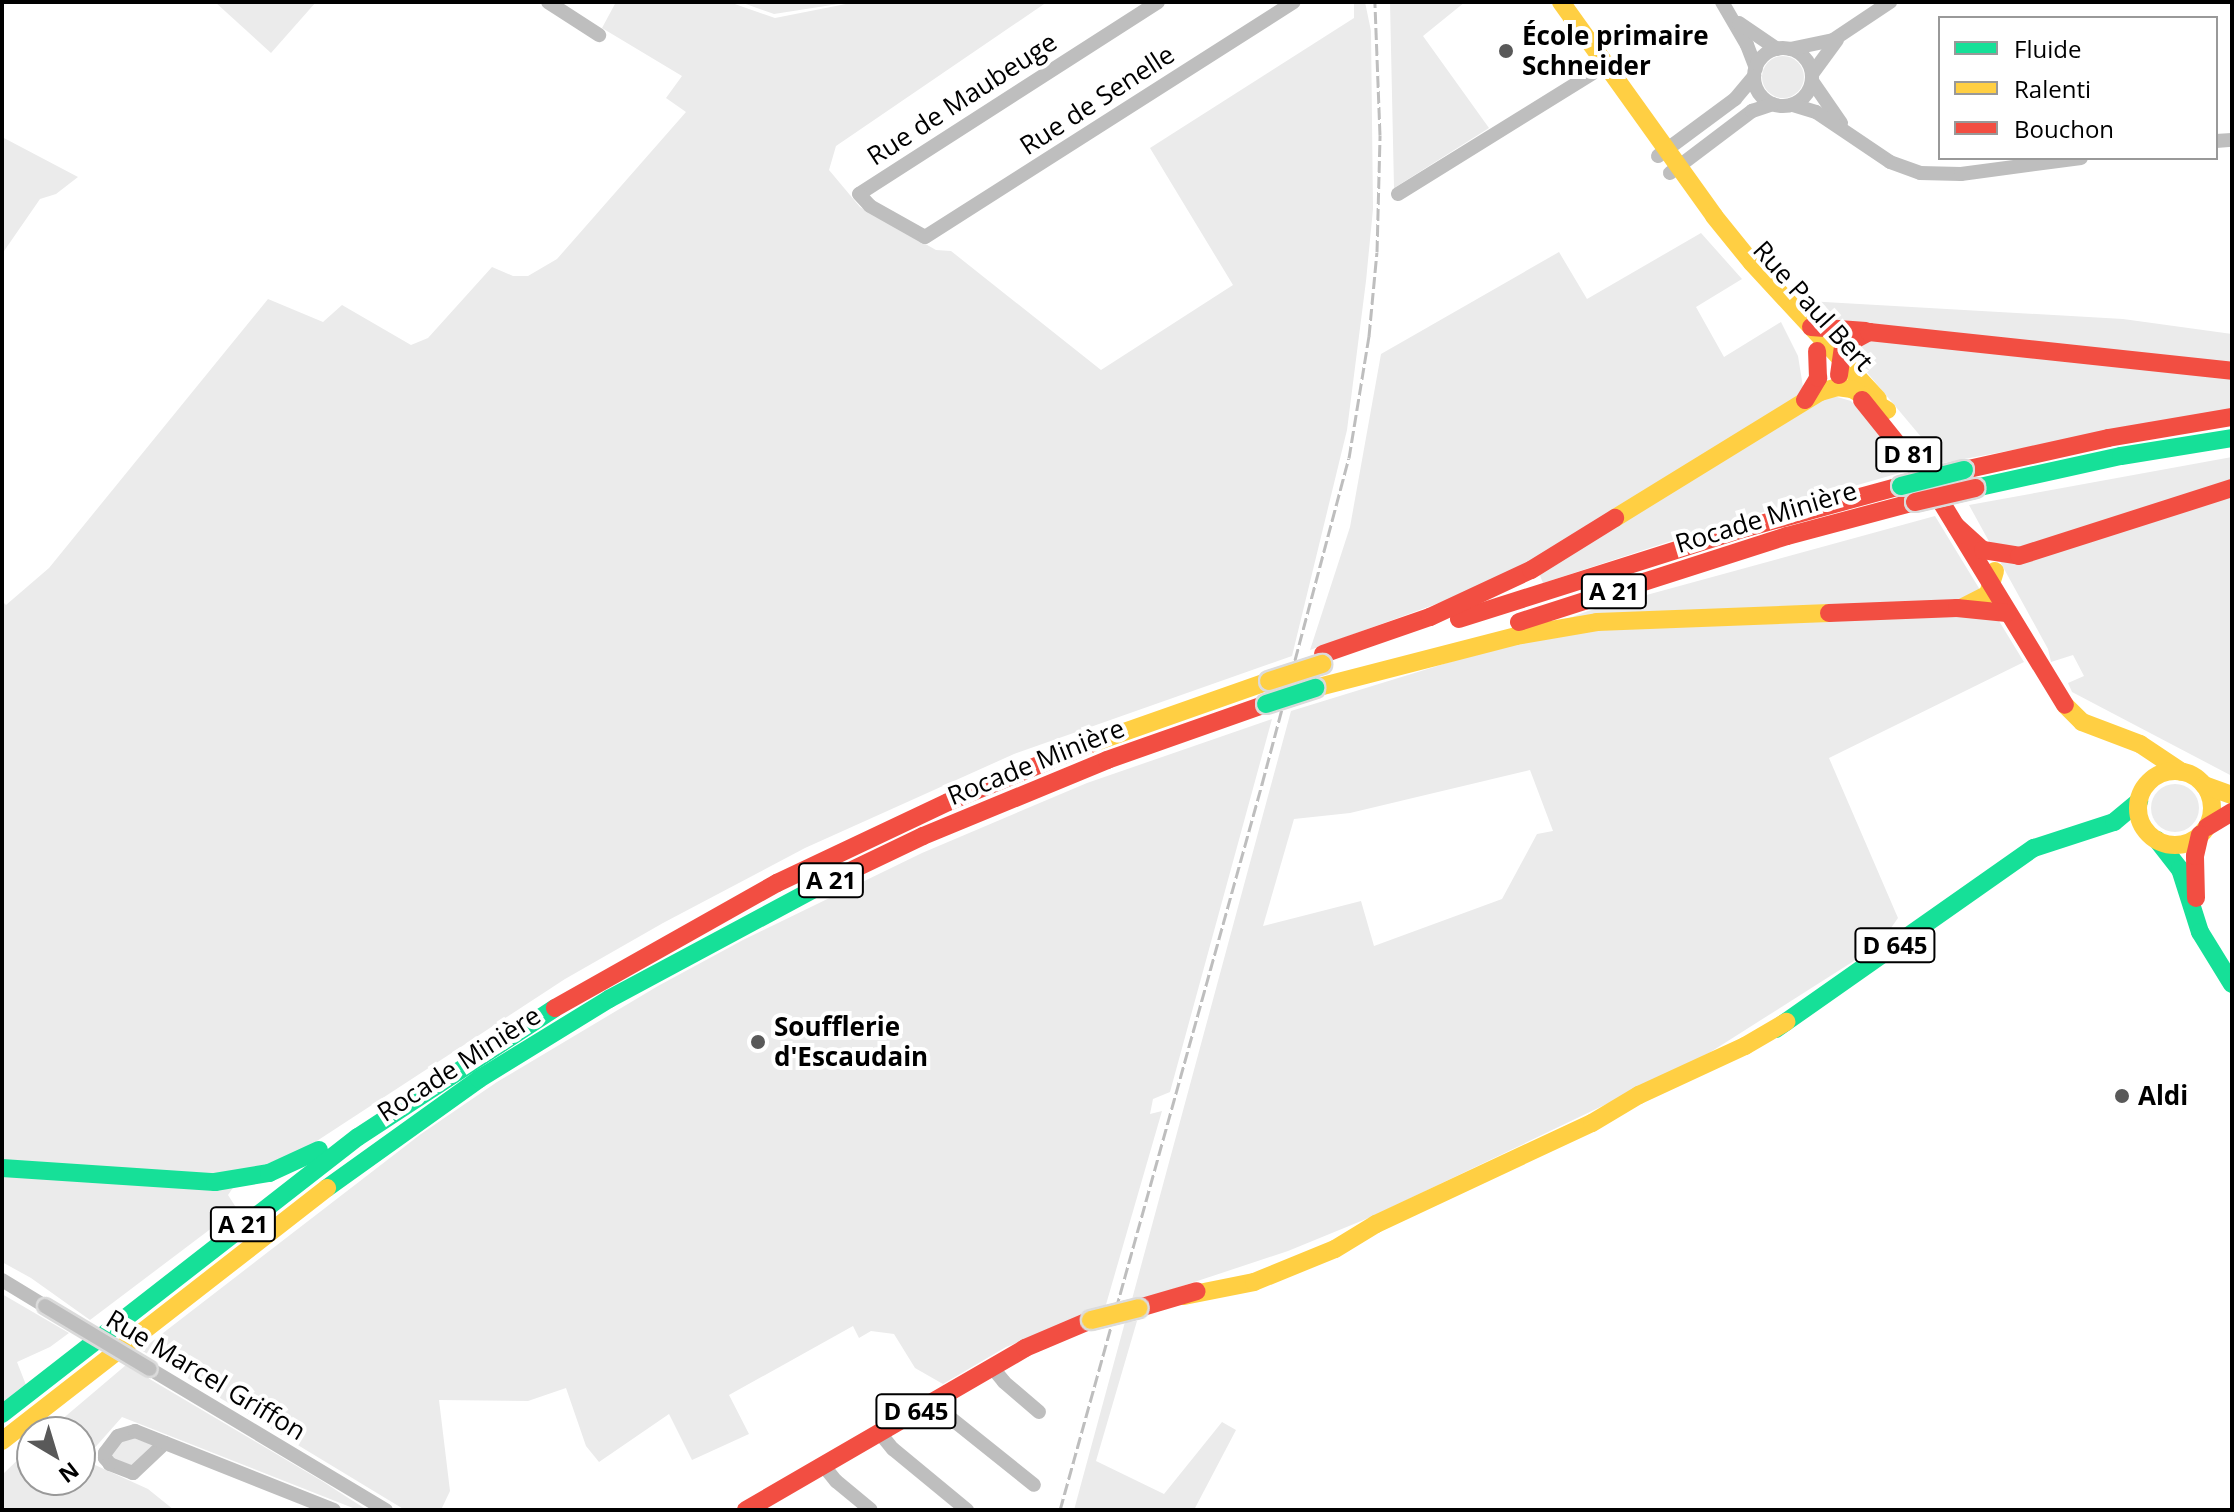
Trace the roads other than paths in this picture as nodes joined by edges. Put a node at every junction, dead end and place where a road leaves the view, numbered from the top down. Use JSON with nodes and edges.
{"nodes":[{"id":1,"x":548,"y":2,"type":"edge"},
{"id":2,"x":1158,"y":2,"type":"edge"},
{"id":3,"x":1294,"y":2,"type":"edge"},
{"id":4,"x":1551,"y":2,"type":"edge"},
{"id":5,"x":1561,"y":2,"type":"edge"},
{"id":6,"x":1890,"y":2,"type":"edge"},
{"id":7,"x":1726,"y":8,"type":"edge"},
{"id":8,"x":1843,"y":34,"type":"junction"},
{"id":9,"x":599,"y":35,"type":"dead end"},
{"id":10,"x":1784,"y":49,"type":"junction"},
{"id":11,"x":1603,"y":68,"type":"junction"},
{"id":12,"x":1755,"y":72,"type":"junction"},
{"id":13,"x":1812,"y":78,"type":"junction"},
{"id":14,"x":1773,"y":104,"type":"junction"},
{"id":15,"x":1793,"y":105,"type":"junction"},
{"id":16,"x":1849,"y":132,"type":"junction"},
{"id":17,"x":1662,"y":153,"type":"junction"},
{"id":18,"x":2066,"y":160,"type":"edge"},
{"id":19,"x":1674,"y":170,"type":"junction"},
{"id":20,"x":1398,"y":194,"type":"dead end"},
{"id":21,"x":925,"y":237,"type":"joint"},
{"id":22,"x":1811,"y":327,"type":"junction"},
{"id":23,"x":1869,"y":332,"type":"junction"},
{"id":24,"x":1817,"y":351,"type":"junction"},
{"id":25,"x":1839,"y":356,"type":"junction"},
{"id":26,"x":2232,"y":371,"type":"edge"},
{"id":27,"x":1846,"y":382,"type":"junction"},
{"id":28,"x":1805,"y":400,"type":"junction"},
{"id":29,"x":1887,"y":410,"type":"junction"},
{"id":30,"x":2232,"y":417,"type":"edge"},
{"id":31,"x":2232,"y":438,"type":"edge"},
{"id":32,"x":2232,"y":488,"type":"edge"},
{"id":33,"x":1956,"y":526,"type":"junction"},
{"id":34,"x":1983,"y":550,"type":"junction"},
{"id":35,"x":2031,"y":554,"type":"junction"},
{"id":36,"x":2000,"y":592,"type":"junction"},
{"id":37,"x":1957,"y":608,"type":"junction"},
{"id":38,"x":1322,"y":659,"type":"junction"},
{"id":39,"x":1315,"y":688,"type":"junction"},
{"id":40,"x":2125,"y":740,"type":"junction"},
{"id":41,"x":2182,"y":772,"type":"junction"},
{"id":42,"x":2204,"y":785,"type":"junction"},
{"id":43,"x":2141,"y":795,"type":"junction"},
{"id":44,"x":2232,"y":795,"type":"edge"},
{"id":45,"x":2232,"y":812,"type":"edge"},
{"id":46,"x":2204,"y":831,"type":"junction"},
{"id":47,"x":2154,"y":838,"type":"junction"},
{"id":48,"x":2004,"y":869,"type":"junction"},
{"id":49,"x":2197,"y":925,"type":"junction"},
{"id":50,"x":2232,"y":984,"type":"edge"},
{"id":51,"x":449,"y":1075,"type":"junction"},
{"id":52,"x":2,"y":1168,"type":"edge"},
{"id":53,"x":2,"y":1280,"type":"edge"},
{"id":54,"x":137,"y":1334,"type":"junction"},
{"id":55,"x":992,"y":1367,"type":"junction"},
{"id":56,"x":936,"y":1400,"type":"junction"},
{"id":57,"x":1039,"y":1412,"type":"dead end"},
{"id":58,"x":2,"y":1414,"type":"edge"},
{"id":59,"x":49,"y":1416,"type":"edge"},
{"id":60,"x":879,"y":1432,"type":"junction"},
{"id":61,"x":2,"y":1441,"type":"edge"},
{"id":62,"x":165,"y":1443,"type":"dead end"},
{"id":63,"x":823,"y":1465,"type":"junction"},
{"id":64,"x":1034,"y":1485,"type":"dead end"},
{"id":65,"x":770,"y":1504,"type":"edge"},
{"id":66,"x":334,"y":1510,"type":"edge"},
{"id":67,"x":385,"y":1510,"type":"edge"},
{"id":68,"x":746,"y":1510,"type":"edge"},
{"id":69,"x":871,"y":1510,"type":"edge"},
{"id":70,"x":967,"y":1510,"type":"edge"}],
"edges":[{"from":1,"to":9,"type":"street"},
{"from":2,"to":21,"type":"street","name":"Rue de Maubeuge"},
{"from":3,"to":21,"type":"street","name":"Rue de Senelle"},
{"from":4,"to":11,"type":"main road","name":"Rue Paul Bert","number":"D 81"},
{"from":5,"to":11,"type":"main road","name":"Rue Paul Bert","number":"D 81"},
{"from":6,"to":8,"type":"street"},
{"from":7,"to":10,"type":"street"},
{"from":7,"to":12,"type":"street"},
{"from":8,"to":10,"type":"street"},
{"from":8,"to":13,"type":"street"},
{"from":10,"to":12,"type":"street"},
{"from":10,"to":13,"type":"street"},
{"from":11,"to":17,"type":"main road","name":"Rue Paul Bert","number":"D 81"},
{"from":11,"to":20,"type":"street"},
{"from":12,"to":14,"type":"street"},
{"from":12,"to":17,"type":"street"},
{"from":13,"to":15,"type":"street"},
{"from":13,"to":16,"type":"street"},
{"from":14,"to":15,"type":"street"},
{"from":14,"to":19,"type":"street"},
{"from":15,"to":16,"type":"street"},
{"from":16,"to":18,"type":"street"},
{"from":17,"to":19,"type":"main road","name":"Rue Paul Bert","number":"D 81"},
{"from":19,"to":22,"type":"main road","name":"Rue Paul Bert","number":"D 81"},
{"from":19,"to":24,"type":"main road","name":"Rue Paul Bert","number":"D 81"},
{"from":22,"to":23,"type":"main road"},
{"from":22,"to":25,"type":"main road","name":"Rue Paul Bert","number":"D 81"},
{"from":23,"to":25,"type":"main road"},
{"from":23,"to":26,"type":"main road"},
{"from":24,"to":27,"type":"main road","name":"Rue Paul Bert","number":"D 81"},
{"from":24,"to":28,"type":"main road"},
{"from":25,"to":27,"type":"main road"},
{"from":25,"to":29,"type":"main road","name":"Rue Paul Bert","number":"D 81"},
{"from":27,"to":28,"type":"main road"},
{"from":27,"to":29,"type":"main road"},
{"from":27,"to":33,"type":"main road","name":"Rue Paul Bert","number":"D 81"},
{"from":28,"to":38,"type":"main road"},
{"from":29,"to":34,"type":"main road","name":"Rue Paul Bert","number":"D 81"},
{"from":30,"to":38,"type":"main road","name":"Rocade Minière","number":"A 21","bridge":true},
{"from":31,"to":39,"type":"main road","name":"Rocade Minière","number":"A 21","bridge":true},
{"from":32,"to":35,"type":"main road"},
{"from":33,"to":34,"type":"main road"},
{"from":33,"to":36,"type":"main road","name":"Rue Paul Bert","number":"D 81"},
{"from":34,"to":35,"type":"main road"},
{"from":34,"to":36,"type":"main road","name":"Rue Paul Bert","number":"D 81"},
{"from":35,"to":36,"type":"main road"},
{"from":36,"to":37,"type":"main road"},
{"from":36,"to":37,"type":"main road"},
{"from":36,"to":40,"type":"main road","name":"Rue Paul Bert","number":"D 81"},
{"from":37,"to":39,"type":"main road"},
{"from":38,"to":51,"type":"main road","name":"Rocade Minière","number":"A 21","bridge":true},
{"from":39,"to":54,"type":"main road","name":"Rocade Minière","number":"A 21","bridge":true},
{"from":40,"to":41,"type":"main road","name":"Rue Paul Bert","number":"D 81"},
{"from":40,"to":43,"type":"main road"},
{"from":41,"to":42,"type":"main road"},
{"from":41,"to":43,"type":"main road"},
{"from":42,"to":44,"type":"main road"},
{"from":42,"to":46,"type":"main road"},
{"from":43,"to":47,"type":"main road"},
{"from":43,"to":48,"type":"main road","number":"D 645"},
{"from":45,"to":46,"type":"main road"},
{"from":46,"to":47,"type":"main road"},
{"from":46,"to":49,"type":"main road"},
{"from":47,"to":48,"type":"main road","number":"D 645"},
{"from":47,"to":49,"type":"main road"},
{"from":48,"to":55,"type":"main road","number":"D 645","bridge":true},
{"from":49,"to":50,"type":"main road"},
{"from":51,"to":52,"type":"main road"},
{"from":51,"to":58,"type":"main road","name":"Rocade Minière","number":"A 21"},
{"from":53,"to":67,"type":"street","name":"Rue Marcel Griffon","bridge":true},
{"from":54,"to":59,"type":"main road"},
{"from":54,"to":61,"type":"main road","name":"Rocade Minière","number":"A 21"},
{"from":55,"to":56,"type":"main road","number":"D 645"},
{"from":55,"to":57,"type":"street"},
{"from":56,"to":60,"type":"main road","number":"D 645"},
{"from":56,"to":64,"type":"street"},
{"from":60,"to":63,"type":"main road","number":"D 645"},
{"from":60,"to":70,"type":"street"},
{"from":62,"to":66,"type":"street"},
{"from":63,"to":65,"type":"main road","number":"D 645"},
{"from":63,"to":69,"type":"street"},
{"from":65,"to":68,"type":"main road","number":"D 645"}]}
